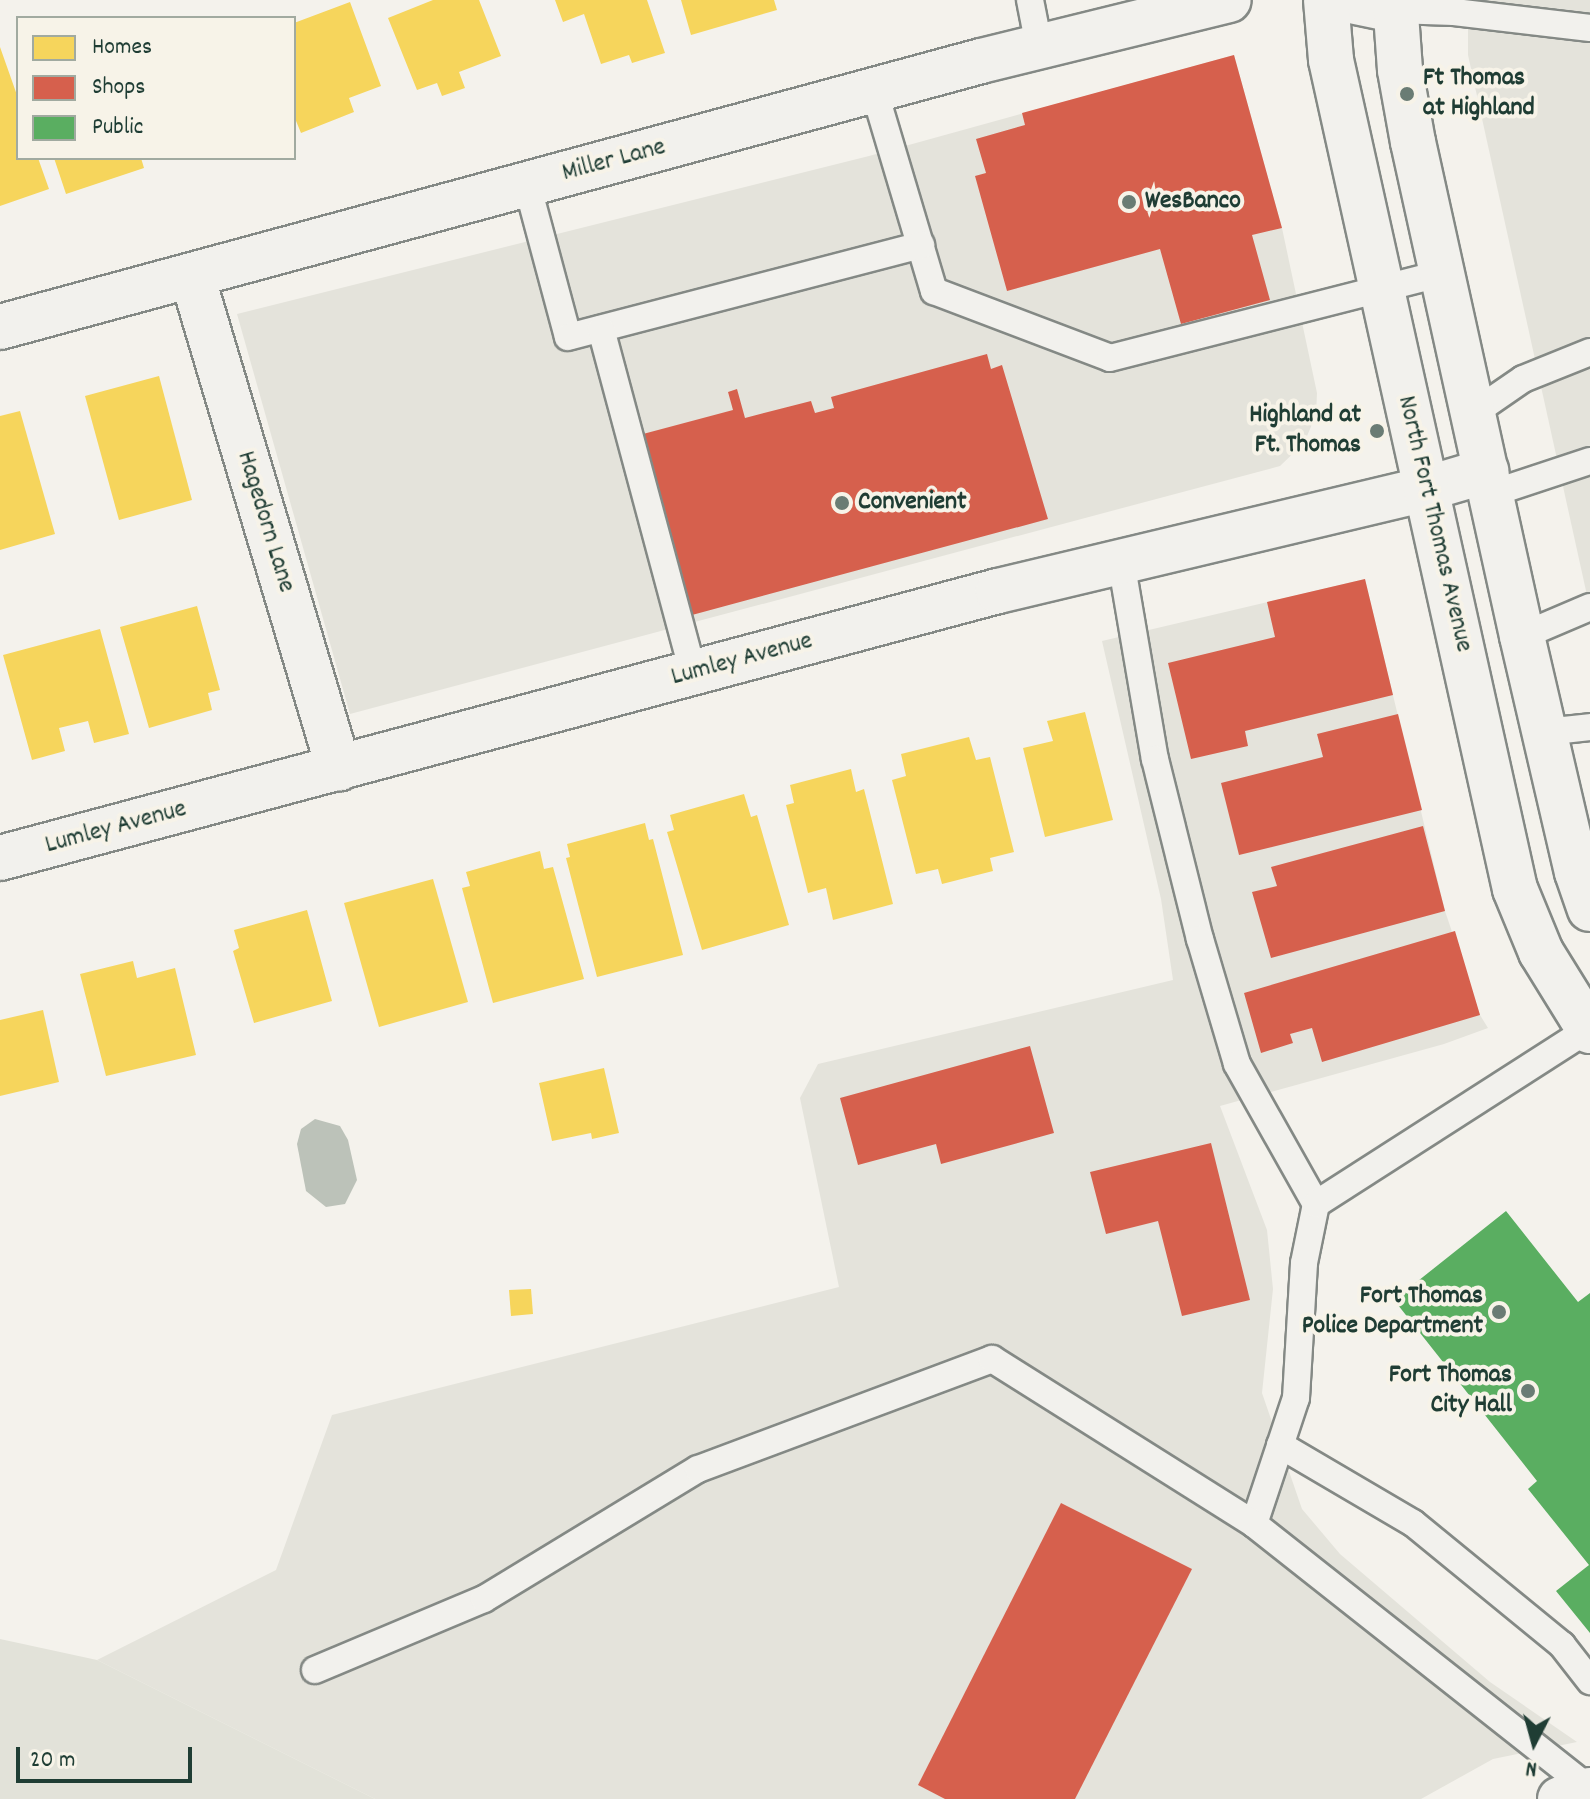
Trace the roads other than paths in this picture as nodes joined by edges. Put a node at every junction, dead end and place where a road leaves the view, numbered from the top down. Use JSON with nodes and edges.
{"nodes":[{"id":1,"x":1030,"y":0,"type":"edge"},
{"id":2,"x":1229,"y":0,"type":"edge"},
{"id":3,"x":1326,"y":0,"type":"edge"},
{"id":4,"x":1346,"y":0,"type":"edge"},
{"id":5,"x":1394,"y":5,"type":"edge"},
{"id":6,"x":1590,"y":28,"type":"edge"},
{"id":7,"x":1039,"y":46,"type":"junction"},
{"id":8,"x":874,"y":90,"type":"junction"},
{"id":9,"x":527,"y":184,"type":"junction"},
{"id":10,"x":921,"y":245,"type":"junction"},
{"id":11,"x":1443,"y":273,"type":"junction"},
{"id":12,"x":192,"y":276,"type":"junction"},
{"id":13,"x":1381,"y":290,"type":"junction"},
{"id":14,"x":0,"y":327,"type":"edge"},
{"id":15,"x":601,"y":329,"type":"junction"},
{"id":16,"x":1590,"y":352,"type":"edge"},
{"id":17,"x":1475,"y":412,"type":"junction"},
{"id":18,"x":1590,"y":461,"type":"edge"},
{"id":19,"x":1488,"y":482,"type":"junction"},
{"id":20,"x":1425,"y":489,"type":"junction"},
{"id":21,"x":1121,"y":561,"type":"junction"},
{"id":22,"x":1590,"y":607,"type":"edge"},
{"id":23,"x":1522,"y":636,"type":"junction"},
{"id":24,"x":693,"y":673,"type":"junction"},
{"id":25,"x":1590,"y":727,"type":"edge"},
{"id":26,"x":1545,"y":732,"type":"junction"},
{"id":27,"x":339,"y":769,"type":"junction"},
{"id":28,"x":0,"y":858,"type":"edge"},
{"id":29,"x":1586,"y":883,"type":"edge"},
{"id":30,"x":1590,"y":1030,"type":"edge"},
{"id":31,"x":1316,"y":1204,"type":"junction"},
{"id":32,"x":1280,"y":1445,"type":"junction"},
{"id":33,"x":1254,"y":1524,"type":"junction"},
{"id":34,"x":315,"y":1670,"type":"dead end"},
{"id":35,"x":1590,"y":1681,"type":"edge"},
{"id":36,"x":1590,"y":1789,"type":"edge"},
{"id":37,"x":1560,"y":1799,"type":"edge"}],
"edges":[{"from":1,"to":7,"type":"lane"},
{"from":2,"to":7,"type":"street","name":"Miller Lane"},
{"from":3,"to":13,"type":"street","name":"North Fort Thomas Avenue"},
{"from":4,"to":5,"type":"street"},
{"from":5,"to":6,"type":"lane"},
{"from":5,"to":11,"type":"street"},
{"from":7,"to":8,"type":"street","name":"Miller Lane"},
{"from":8,"to":9,"type":"street","name":"Miller Lane"},
{"from":8,"to":10,"type":"lane"},
{"from":9,"to":12,"type":"street","name":"Miller Lane"},
{"from":9,"to":15,"type":"lane"},
{"from":10,"to":13,"type":"lane"},
{"from":10,"to":15,"type":"lane"},
{"from":11,"to":13,"type":"lane"},
{"from":11,"to":17,"type":"street"},
{"from":12,"to":14,"type":"street","name":"Miller Lane"},
{"from":12,"to":27,"type":"street","name":"Hagedorn Lane"},
{"from":13,"to":20,"type":"street","name":"North Fort Thomas Avenue"},
{"from":15,"to":24,"type":"lane"},
{"from":16,"to":17,"type":"lane"},
{"from":17,"to":19,"type":"street"},
{"from":18,"to":19,"type":"lane"},
{"from":19,"to":20,"type":"street","name":"Lumley Avenue"},
{"from":19,"to":23,"type":"street"},
{"from":20,"to":21,"type":"street","name":"Lumley Avenue"},
{"from":20,"to":30,"type":"street","name":"North Fort Thomas Avenue"},
{"from":21,"to":24,"type":"street","name":"Lumley Avenue"},
{"from":21,"to":31,"type":"lane"},
{"from":22,"to":23,"type":"lane"},
{"from":23,"to":26,"type":"street"},
{"from":24,"to":27,"type":"street","name":"Lumley Avenue"},
{"from":25,"to":26,"type":"lane"},
{"from":26,"to":29,"type":"street"},
{"from":27,"to":28,"type":"street","name":"Lumley Avenue"},
{"from":30,"to":31,"type":"lane"},
{"from":31,"to":32,"type":"lane"},
{"from":32,"to":33,"type":"lane"},
{"from":32,"to":35,"type":"lane"},
{"from":33,"to":34,"type":"lane"},
{"from":33,"to":36,"type":"lane"},
{"from":36,"to":37,"type":"street"}]}
